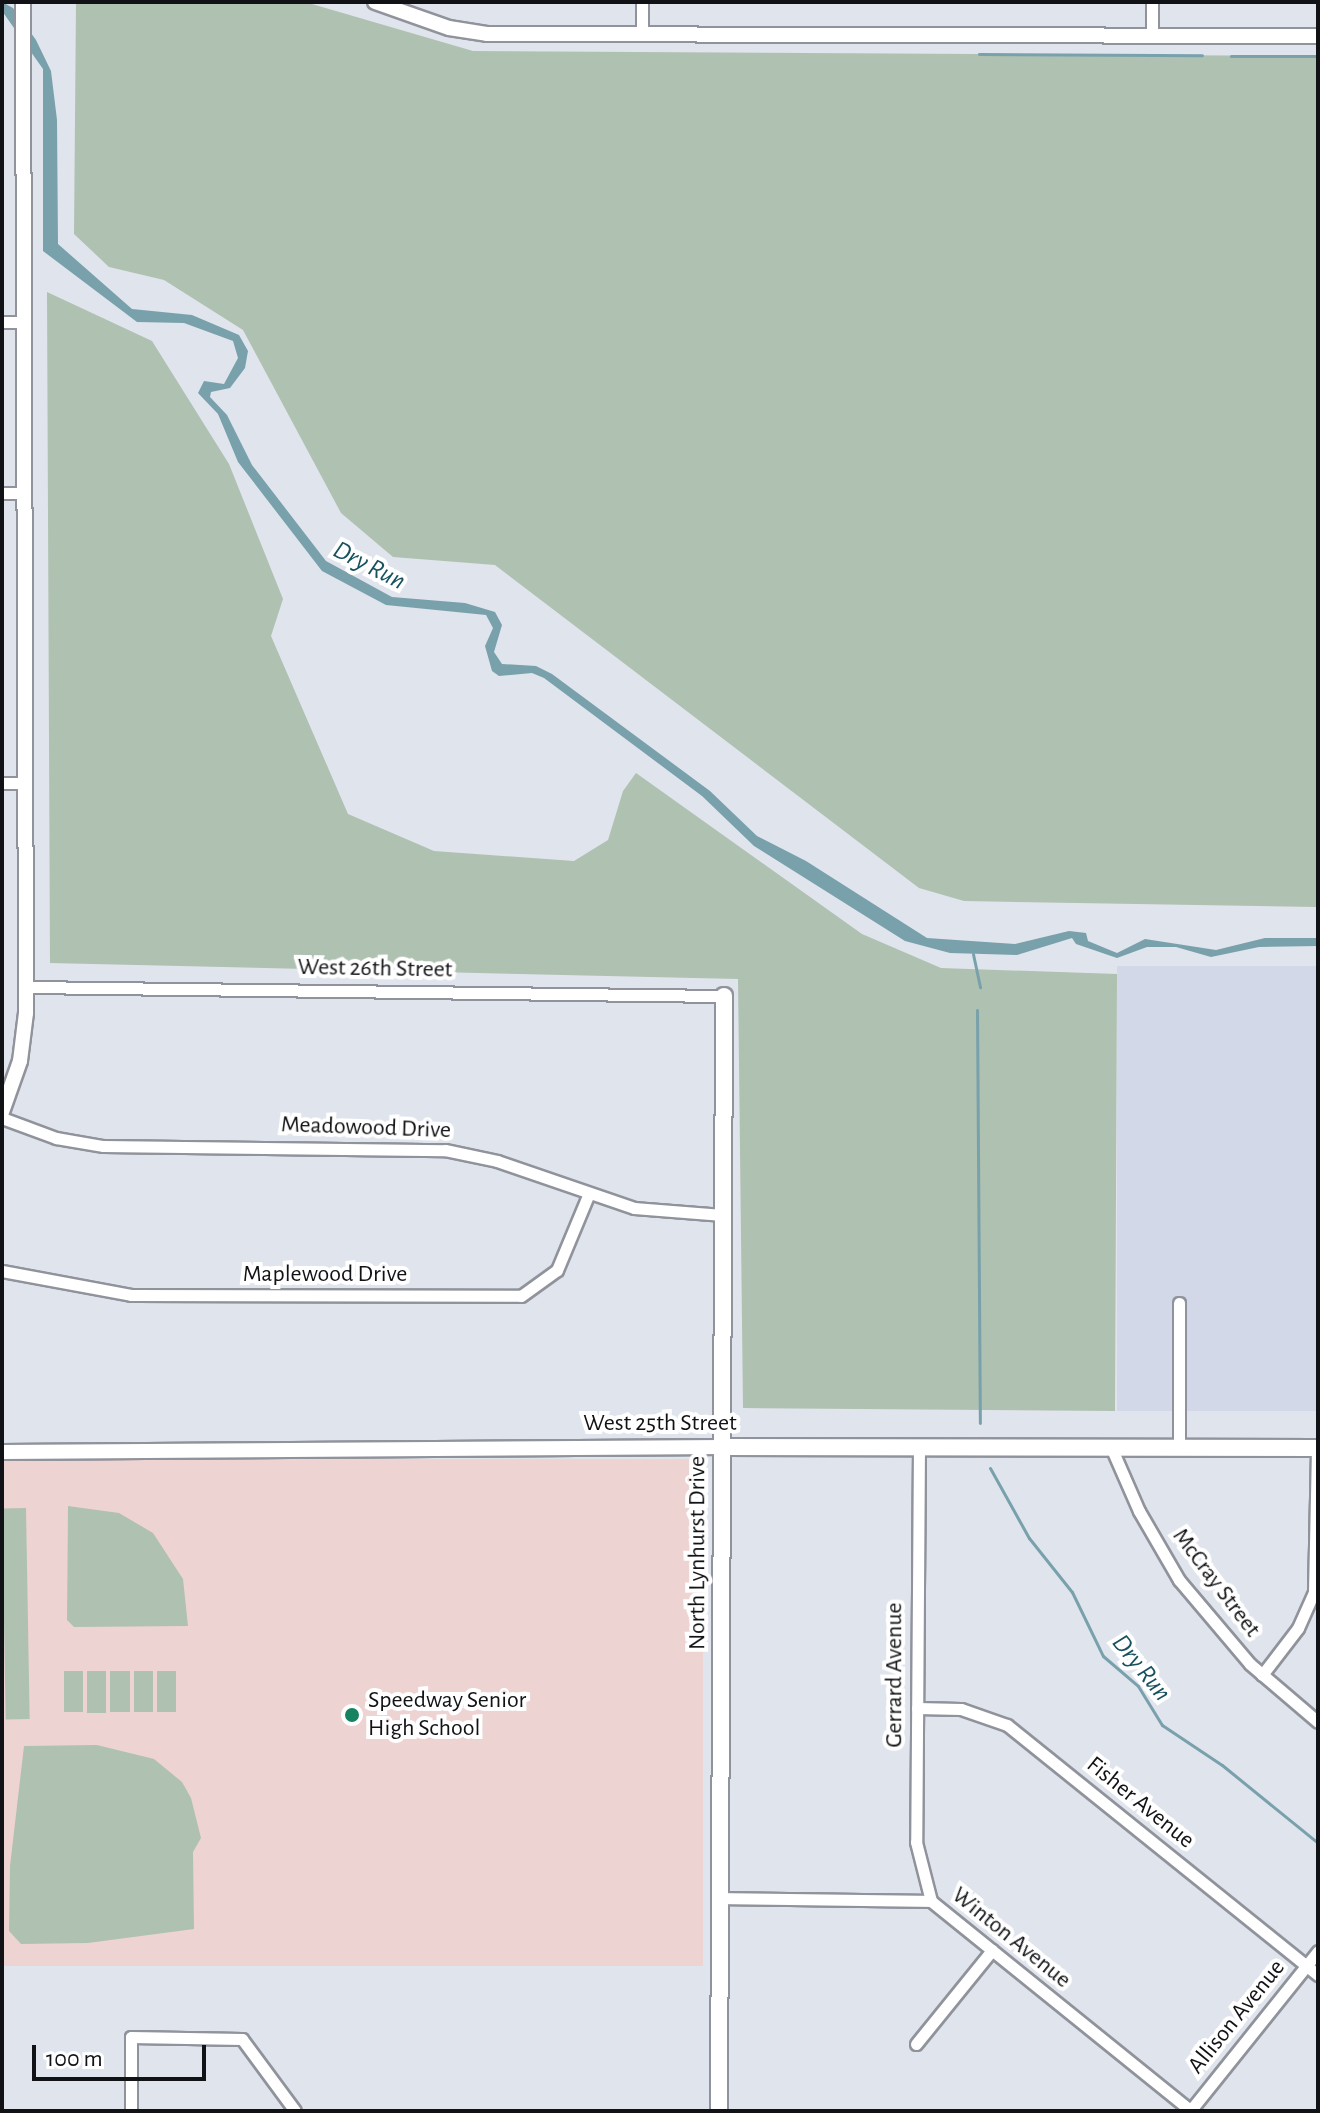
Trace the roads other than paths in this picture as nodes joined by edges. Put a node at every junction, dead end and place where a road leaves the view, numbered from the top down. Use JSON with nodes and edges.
{"nodes":[{"id":1,"x":23,"y":2,"type":"edge"},
{"id":2,"x":375,"y":2,"type":"edge"},
{"id":3,"x":642,"y":2,"type":"edge"},
{"id":4,"x":1152,"y":2,"type":"edge"},
{"id":5,"x":642,"y":35,"type":"junction"},
{"id":6,"x":1152,"y":36,"type":"junction"},
{"id":7,"x":1318,"y":36,"type":"edge"},
{"id":8,"x":2,"y":322,"type":"edge"},
{"id":9,"x":24,"y":322,"type":"junction"},
{"id":10,"x":2,"y":493,"type":"edge"},
{"id":11,"x":24,"y":493,"type":"junction"},
{"id":12,"x":2,"y":783,"type":"edge"},
{"id":13,"x":25,"y":783,"type":"junction"},
{"id":14,"x":26,"y":987,"type":"junction"},
{"id":15,"x":724,"y":996,"type":"joint"},
{"id":16,"x":2,"y":1115,"type":"edge"},
{"id":17,"x":589,"y":1193,"type":"junction"},
{"id":18,"x":723,"y":1215,"type":"junction"},
{"id":19,"x":2,"y":1271,"type":"edge"},
{"id":20,"x":1179,"y":1303,"type":"dead end"},
{"id":21,"x":919,"y":1446,"type":"junction"},
{"id":22,"x":723,"y":1447,"type":"junction"},
{"id":23,"x":1111,"y":1447,"type":"junction"},
{"id":24,"x":1179,"y":1447,"type":"junction"},
{"id":25,"x":1318,"y":1448,"type":"edge"},
{"id":26,"x":2,"y":1452,"type":"edge"},
{"id":27,"x":1262,"y":1675,"type":"junction"},
{"id":28,"x":917,"y":1708,"type":"junction"},
{"id":29,"x":1318,"y":1722,"type":"edge"},
{"id":30,"x":720,"y":1898,"type":"junction"},
{"id":31,"x":931,"y":1901,"type":"junction"},
{"id":32,"x":992,"y":1950,"type":"junction"},
{"id":33,"x":1318,"y":1951,"type":"edge"},
{"id":34,"x":1306,"y":1966,"type":"junction"},
{"id":35,"x":1318,"y":1975,"type":"edge"},
{"id":36,"x":916,"y":2044,"type":"dead end"},
{"id":37,"x":131,"y":2111,"type":"edge"},
{"id":38,"x":295,"y":2111,"type":"edge"},
{"id":39,"x":719,"y":2111,"type":"edge"},
{"id":40,"x":1190,"y":2111,"type":"edge"}],
"edges":[{"from":1,"to":9,"type":"street"},
{"from":2,"to":5,"type":"street"},
{"from":3,"to":5,"type":"street"},
{"from":4,"to":6,"type":"street"},
{"from":5,"to":6,"type":"street"},
{"from":6,"to":7,"type":"street"},
{"from":8,"to":9,"type":"street"},
{"from":9,"to":11,"type":"street"},
{"from":10,"to":11,"type":"street"},
{"from":11,"to":13,"type":"street"},
{"from":12,"to":13,"type":"street"},
{"from":13,"to":14,"type":"street"},
{"from":14,"to":15,"type":"street","name":"West 26th Street"},
{"from":14,"to":16,"type":"street"},
{"from":15,"to":18,"type":"main road","name":"North Lynhurst Drive"},
{"from":16,"to":17,"type":"street","name":"Meadowood Drive"},
{"from":17,"to":18,"type":"street","name":"Meadowood Drive"},
{"from":17,"to":19,"type":"street","name":"Maplewood Drive"},
{"from":18,"to":22,"type":"main road","name":"North Lynhurst Drive"},
{"from":20,"to":24,"type":"street"},
{"from":21,"to":22,"type":"main road","name":"West 25th Street"},
{"from":21,"to":23,"type":"main road","name":"West 25th Street"},
{"from":21,"to":28,"type":"street","name":"Gerrard Avenue"},
{"from":22,"to":26,"type":"street","name":"West 25th Street"},
{"from":22,"to":30,"type":"main road","name":"North Lynhurst Drive"},
{"from":23,"to":24,"type":"main road","name":"West 25th Street"},
{"from":23,"to":27,"type":"street","name":"McCray Street"},
{"from":24,"to":25,"type":"main road","name":"West 25th Street"},
{"from":25,"to":27,"type":"street"},
{"from":27,"to":29,"type":"street","name":"McCray Street"},
{"from":28,"to":31,"type":"street","name":"Gerrard Avenue"},
{"from":28,"to":34,"type":"street","name":"Fisher Avenue"},
{"from":30,"to":31,"type":"street","name":"Winton Avenue"},
{"from":30,"to":39,"type":"main road","name":"North Lynhurst Drive"},
{"from":31,"to":32,"type":"street","name":"Winton Avenue"},
{"from":32,"to":36,"type":"street"},
{"from":32,"to":40,"type":"street","name":"Winton Avenue"},
{"from":33,"to":34,"type":"street","name":"Allison Avenue"},
{"from":34,"to":35,"type":"street","name":"Fisher Avenue"},
{"from":34,"to":40,"type":"street","name":"Allison Avenue"},
{"from":37,"to":38,"type":"street"}]}
